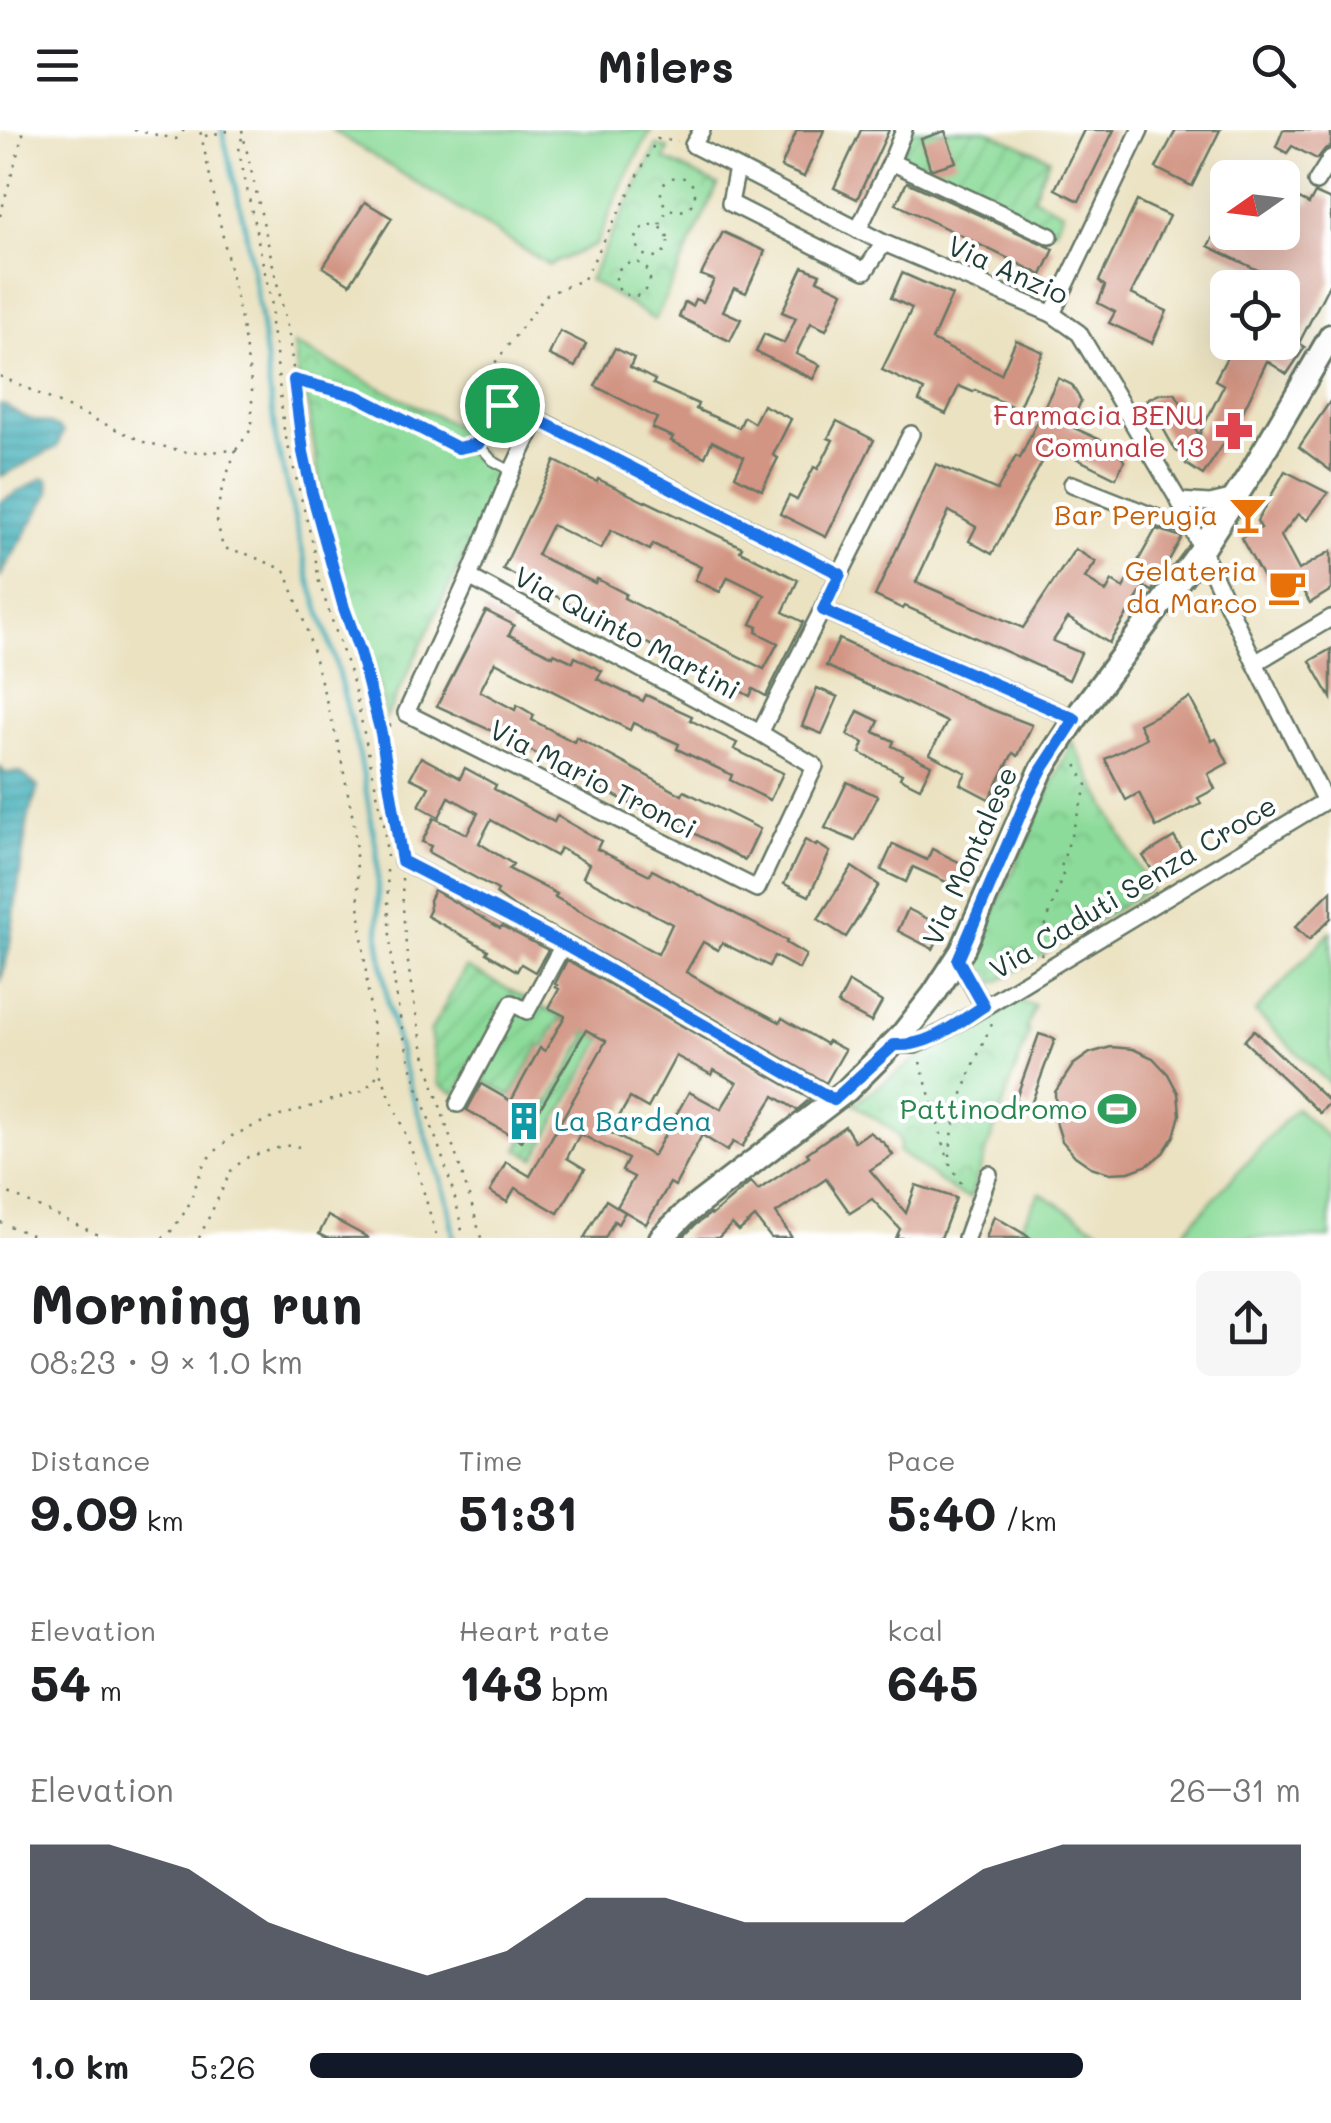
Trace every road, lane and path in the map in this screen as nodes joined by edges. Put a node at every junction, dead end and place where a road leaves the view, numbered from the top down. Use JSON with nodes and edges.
{"nodes":[{"id":1,"x":24,"y":130,"type":"edge"},
{"id":2,"x":134,"y":130,"type":"edge"},
{"id":3,"x":184,"y":130,"type":"edge"},
{"id":4,"x":200,"y":130,"type":"edge"},
{"id":5,"x":233,"y":130,"type":"edge"},
{"id":6,"x":242,"y":130,"type":"edge"},
{"id":7,"x":702,"y":130,"type":"edge"},
{"id":8,"x":904,"y":130,"type":"edge"},
{"id":9,"x":1140,"y":130,"type":"edge"},
{"id":10,"x":243,"y":136,"type":"junction"},
{"id":11,"x":203,"y":137,"type":"junction"},
{"id":12,"x":689,"y":144,"type":"junction"},
{"id":13,"x":1331,"y":158,"type":"edge"},
{"id":14,"x":891,"y":162,"type":"junction"},
{"id":15,"x":737,"y":168,"type":"junction"},
{"id":16,"x":688,"y":170,"type":"dead end"},
{"id":17,"x":684,"y":178,"type":"junction"},
{"id":18,"x":1316,"y":182,"type":"dead end"},
{"id":19,"x":668,"y":208,"type":"junction"},
{"id":20,"x":0,"y":216,"type":"edge"},
{"id":21,"x":659,"y":227,"type":"junction"},
{"id":22,"x":858,"y":230,"type":"junction"},
{"id":23,"x":1050,"y":236,"type":"dead end"},
{"id":24,"x":884,"y":243,"type":"junction"},
{"id":25,"x":644,"y":256,"type":"junction"},
{"id":26,"x":640,"y":265,"type":"junction"},
{"id":27,"x":1052,"y":314,"type":"junction"},
{"id":28,"x":1331,"y":336,"type":"edge"},
{"id":29,"x":0,"y":376,"type":"edge"},
{"id":30,"x":294,"y":380,"type":"junction"},
{"id":31,"x":494,"y":417,"type":"joint"},
{"id":32,"x":535,"y":422,"type":"junction"},
{"id":33,"x":911,"y":434,"type":"dead end"},
{"id":34,"x":478,"y":444,"type":"joint"},
{"id":35,"x":236,"y":450,"type":"junction"},
{"id":36,"x":512,"y":471,"type":"junction"},
{"id":37,"x":1072,"y":484,"type":"dead end"},
{"id":38,"x":1235,"y":496,"type":"junction"},
{"id":39,"x":1179,"y":501,"type":"junction"},
{"id":40,"x":1191,"y":526,"type":"junction"},
{"id":41,"x":1202,"y":548,"type":"junction"},
{"id":42,"x":840,"y":574,"type":"junction"},
{"id":43,"x":470,"y":577,"type":"junction"},
{"id":44,"x":823,"y":610,"type":"junction"},
{"id":45,"x":1331,"y":618,"type":"edge"},
{"id":46,"x":1255,"y":663,"type":"junction"},
{"id":47,"x":1075,"y":719,"type":"junction"},
{"id":48,"x":760,"y":733,"type":"junction"},
{"id":49,"x":1072,"y":756,"type":"dead end"},
{"id":50,"x":402,"y":861,"type":"junction"},
{"id":51,"x":757,"y":889,"type":"joint"},
{"id":52,"x":563,"y":944,"type":"junction"},
{"id":53,"x":958,"y":960,"type":"junction"},
{"id":54,"x":1050,"y":965,"type":"junction"},
{"id":55,"x":991,"y":1011,"type":"junction"},
{"id":56,"x":904,"y":1045,"type":"junction"},
{"id":57,"x":380,"y":1072,"type":"junction"},
{"id":58,"x":834,"y":1100,"type":"junction"},
{"id":59,"x":458,"y":1104,"type":"dead end"},
{"id":60,"x":299,"y":1147,"type":"dead end"},
{"id":61,"x":950,"y":1162,"type":"junction"},
{"id":62,"x":989,"y":1174,"type":"dead end"},
{"id":63,"x":0,"y":1189,"type":"edge"},
{"id":64,"x":976,"y":1209,"type":"junction"},
{"id":65,"x":0,"y":1222,"type":"edge"},
{"id":66,"x":38,"y":1238,"type":"edge"},
{"id":67,"x":105,"y":1238,"type":"edge"},
{"id":68,"x":162,"y":1238,"type":"edge"},
{"id":69,"x":199,"y":1238,"type":"edge"},
{"id":70,"x":437,"y":1238,"type":"edge"},
{"id":71,"x":463,"y":1238,"type":"edge"},
{"id":72,"x":481,"y":1238,"type":"edge"},
{"id":73,"x":661,"y":1238,"type":"edge"},
{"id":74,"x":966,"y":1238,"type":"edge"}],
"edges":[{"from":1,"to":20,"type":"path"},
{"from":2,"to":3,"type":"path"},
{"from":4,"to":11,"type":"path"},
{"from":5,"to":11,"type":"path"},
{"from":6,"to":10,"type":"path"},
{"from":7,"to":12,"type":"street"},
{"from":8,"to":14,"type":"street"},
{"from":9,"to":27,"type":"street"},
{"from":10,"to":30,"type":"path"},
{"from":10,"to":71,"type":"path"},
{"from":11,"to":35,"type":"path"},
{"from":12,"to":15,"type":"street","name":"Via Anzio"},
{"from":12,"to":31,"type":"path"},
{"from":13,"to":18,"type":"street"},
{"from":14,"to":22,"type":"street"},
{"from":14,"to":23,"type":"street"},
{"from":15,"to":22,"type":"street","name":"Via Anzio"},
{"from":15,"to":24,"type":"street"},
{"from":16,"to":17,"type":"path"},
{"from":17,"to":19,"type":"path"},
{"from":17,"to":19,"type":"path"},
{"from":19,"to":21,"type":"path"},
{"from":21,"to":25,"type":"path"},
{"from":21,"to":25,"type":"path"},
{"from":22,"to":24,"type":"street","name":"Via Anzio"},
{"from":24,"to":27,"type":"street","name":"Via Anzio"},
{"from":25,"to":26,"type":"path"},
{"from":26,"to":26,"type":"path"},
{"from":27,"to":39,"type":"street","name":"Via Anzio"},
{"from":28,"to":38,"type":"street","name":"Via Montalese"},
{"from":29,"to":35,"type":"path"},
{"from":30,"to":34,"type":"path"},
{"from":30,"to":50,"type":"path"},
{"from":31,"to":32,"type":"lane"},
{"from":32,"to":36,"type":"street"},
{"from":32,"to":42,"type":"street"},
{"from":33,"to":42,"type":"street"},
{"from":34,"to":36,"type":"lane"},
{"from":35,"to":57,"type":"path"},
{"from":36,"to":43,"type":"street"},
{"from":37,"to":40,"type":"street"},
{"from":38,"to":39,"type":"street"},
{"from":38,"to":41,"type":"street","name":"Via Montalese"},
{"from":39,"to":40,"type":"street","name":"Via Anzio"},
{"from":40,"to":41,"type":"street","name":"Via Anzio"},
{"from":41,"to":46,"type":"street","name":"Via Caduti Senza Croce"},
{"from":41,"to":47,"type":"street","name":"Via Montalese"},
{"from":42,"to":44,"type":"street"},
{"from":43,"to":48,"type":"street","name":"Via Quinto Martini"},
{"from":43,"to":51,"type":"street","name":"Via Mario Tronci"},
{"from":44,"to":47,"type":"street"},
{"from":44,"to":48,"type":"street"},
{"from":45,"to":46,"type":"street"},
{"from":46,"to":54,"type":"street","name":"Via Caduti Senza Croce"},
{"from":47,"to":53,"type":"street","name":"Via Montalese"},
{"from":48,"to":51,"type":"street","name":"Via Quinto Martini"},
{"from":49,"to":54,"type":"path"},
{"from":50,"to":52,"type":"street"},
{"from":50,"to":72,"type":"path"},
{"from":52,"to":58,"type":"street"},
{"from":52,"to":59,"type":"street"},
{"from":53,"to":55,"type":"street","name":"Via Caduti Senza Croce"},
{"from":53,"to":56,"type":"street","name":"Via Montalese"},
{"from":54,"to":55,"type":"street","name":"Via Caduti Senza Croce"},
{"from":55,"to":56,"type":"street","name":"Via Caduti Senza Croce"},
{"from":55,"to":61,"type":"path"},
{"from":56,"to":58,"type":"street","name":"Via Montalese"},
{"from":56,"to":61,"type":"path"},
{"from":57,"to":68,"type":"path"},
{"from":57,"to":70,"type":"path"},
{"from":58,"to":73,"type":"street","name":"Via Montalese"},
{"from":60,"to":69,"type":"path"},
{"from":61,"to":64,"type":"path"},
{"from":62,"to":64,"type":"street"},
{"from":63,"to":67,"type":"path"},
{"from":64,"to":74,"type":"street"},
{"from":65,"to":66,"type":"path"}]}
